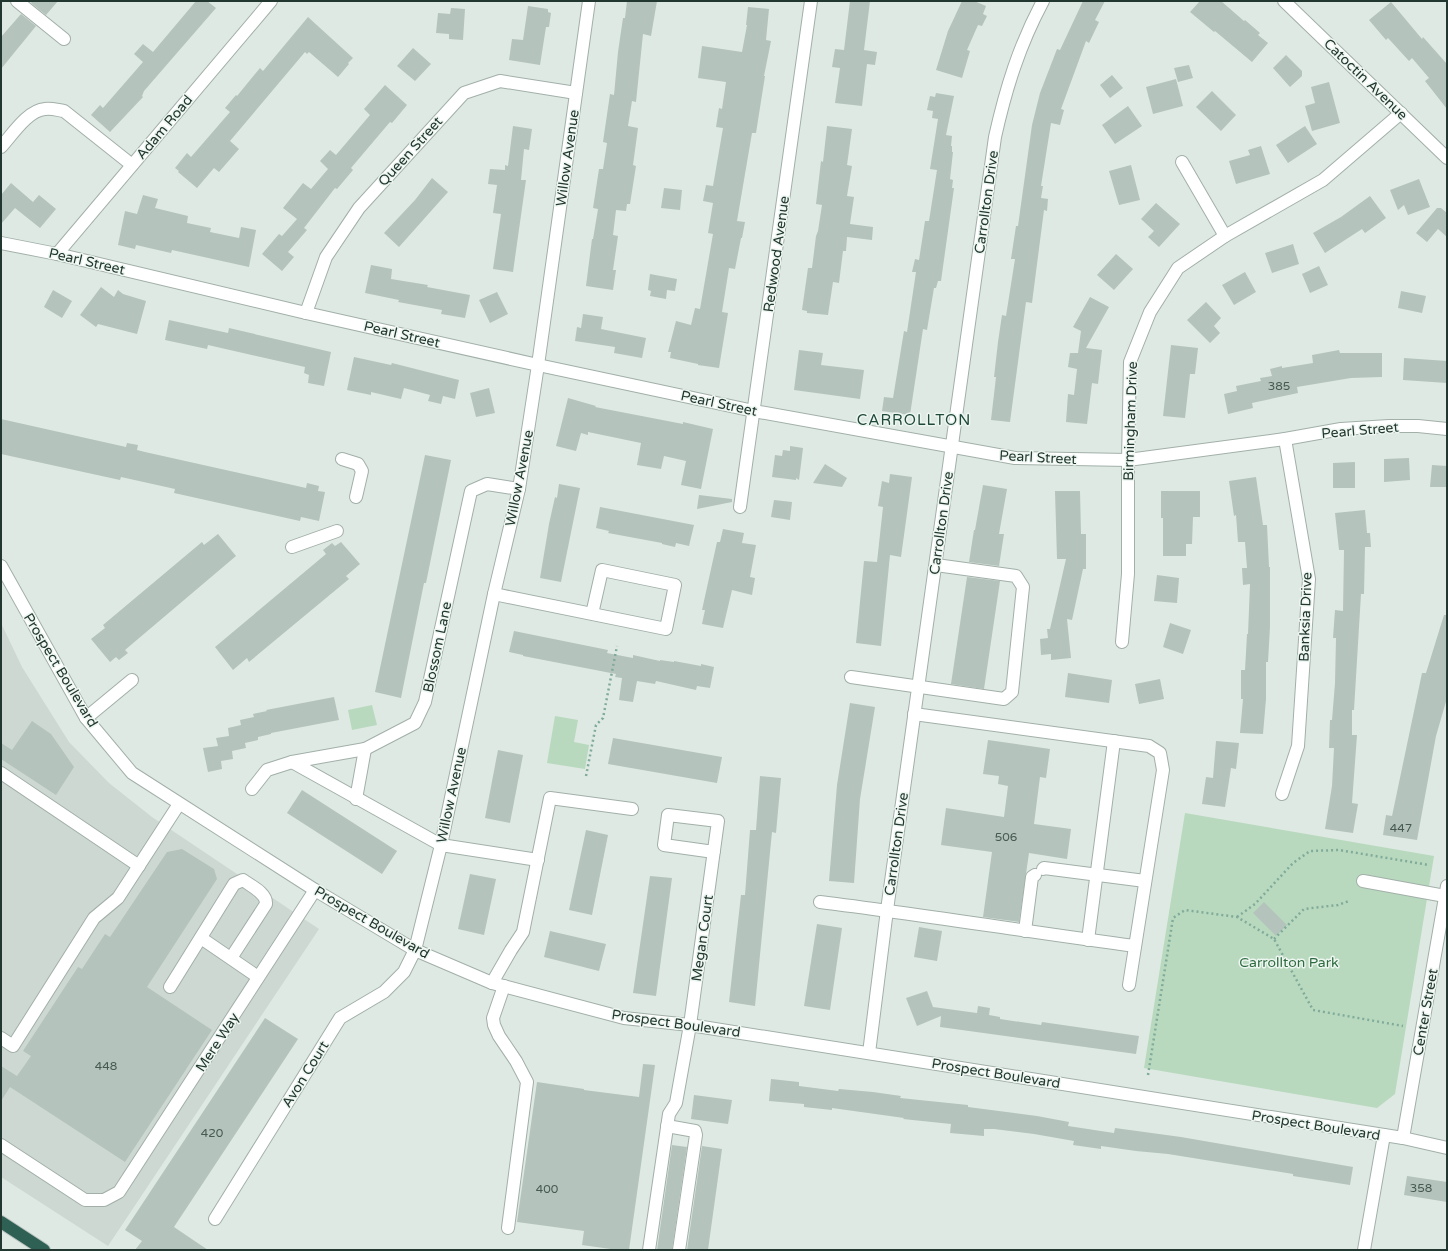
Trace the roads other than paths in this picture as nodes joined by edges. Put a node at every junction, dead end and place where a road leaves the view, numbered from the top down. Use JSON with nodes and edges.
{"nodes":[{"id":1,"x":17,"y":1,"type":"edge"},
{"id":2,"x":272,"y":1,"type":"edge"},
{"id":3,"x":589,"y":1,"type":"edge"},
{"id":4,"x":811,"y":1,"type":"edge"},
{"id":5,"x":1043,"y":1,"type":"edge"},
{"id":6,"x":1284,"y":1,"type":"edge"},
{"id":7,"x":64,"y":39,"type":"dead end"},
{"id":8,"x":576,"y":93,"type":"junction"},
{"id":9,"x":1401,"y":113,"type":"junction"},
{"id":10,"x":1,"y":148,"type":"edge"},
{"id":11,"x":1447,"y":158,"type":"edge"},
{"id":12,"x":1182,"y":162,"type":"dead end"},
{"id":13,"x":132,"y":165,"type":"junction"},
{"id":14,"x":1225,"y":236,"type":"junction"},
{"id":15,"x":1,"y":243,"type":"edge"},
{"id":16,"x":57,"y":254,"type":"junction"},
{"id":17,"x":306,"y":313,"type":"junction"},
{"id":18,"x":538,"y":365,"type":"junction"},
{"id":19,"x":754,"y":411,"type":"junction"},
{"id":20,"x":1447,"y":429,"type":"edge"},
{"id":21,"x":1285,"y":439,"type":"junction"},
{"id":22,"x":952,"y":447,"type":"junction"},
{"id":23,"x":342,"y":459,"type":"dead end"},
{"id":24,"x":1128,"y":460,"type":"junction"},
{"id":25,"x":519,"y":488,"type":"junction"},
{"id":26,"x":356,"y":497,"type":"dead end"},
{"id":27,"x":740,"y":507,"type":"dead end"},
{"id":28,"x":337,"y":531,"type":"dead end"},
{"id":29,"x":292,"y":547,"type":"dead end"},
{"id":30,"x":936,"y":565,"type":"junction"},
{"id":31,"x":1,"y":566,"type":"edge"},
{"id":32,"x":494,"y":594,"type":"junction"},
{"id":33,"x":592,"y":614,"type":"junction"},
{"id":34,"x":1122,"y":642,"type":"dead end"},
{"id":35,"x":851,"y":677,"type":"dead end"},
{"id":36,"x":132,"y":680,"type":"dead end"},
{"id":37,"x":918,"y":686,"type":"junction"},
{"id":38,"x":914,"y":714,"type":"junction"},
{"id":39,"x":86,"y":718,"type":"junction"},
{"id":40,"x":1114,"y":741,"type":"junction"},
{"id":41,"x":365,"y":748,"type":"junction"},
{"id":42,"x":292,"y":762,"type":"junction"},
{"id":43,"x":1,"y":773,"type":"edge"},
{"id":44,"x":252,"y":789,"type":"dead end"},
{"id":45,"x":1282,"y":794,"type":"dead end"},
{"id":46,"x":356,"y":799,"type":"junction"},
{"id":47,"x":180,"y":804,"type":"junction"},
{"id":48,"x":632,"y":809,"type":"dead end"},
{"id":49,"x":441,"y":845,"type":"junction"},
{"id":50,"x":714,"y":852,"type":"junction"},
{"id":51,"x":538,"y":860,"type":"junction"},
{"id":52,"x":139,"y":866,"type":"junction"},
{"id":53,"x":1097,"y":875,"type":"junction"},
{"id":54,"x":1145,"y":881,"type":"junction"},
{"id":55,"x":1363,"y":882,"type":"dead end"},
{"id":56,"x":315,"y":890,"type":"junction"},
{"id":57,"x":1446,"y":891,"type":"edge"},
{"id":58,"x":820,"y":902,"type":"dead end"},
{"id":59,"x":887,"y":910,"type":"junction"},
{"id":60,"x":1025,"y":931,"type":"junction"},
{"id":61,"x":201,"y":938,"type":"junction"},
{"id":62,"x":1088,"y":940,"type":"junction"},
{"id":63,"x":1135,"y":946,"type":"junction"},
{"id":64,"x":415,"y":950,"type":"junction"},
{"id":65,"x":231,"y":958,"type":"junction"},
{"id":66,"x":258,"y":977,"type":"junction"},
{"id":67,"x":498,"y":984,"type":"junction"},
{"id":68,"x":1129,"y":985,"type":"dead end"},
{"id":69,"x":170,"y":987,"type":"dead end"},
{"id":70,"x":690,"y":1025,"type":"junction"},
{"id":71,"x":1,"y":1038,"type":"edge"},
{"id":72,"x":869,"y":1053,"type":"junction"},
{"id":73,"x":667,"y":1126,"type":"junction"},
{"id":74,"x":1384,"y":1135,"type":"junction"},
{"id":75,"x":1403,"y":1138,"type":"junction"},
{"id":76,"x":1,"y":1145,"type":"edge"},
{"id":77,"x":1447,"y":1148,"type":"edge"},
{"id":78,"x":216,"y":1219,"type":"dead end"},
{"id":79,"x":1,"y":1222,"type":"edge"},
{"id":80,"x":508,"y":1228,"type":"dead end"},
{"id":81,"x":44,"y":1250,"type":"edge"},
{"id":82,"x":649,"y":1250,"type":"edge"},
{"id":83,"x":679,"y":1250,"type":"edge"},
{"id":84,"x":1364,"y":1250,"type":"edge"}],
"edges":[{"from":1,"to":7,"type":"street"},
{"from":2,"to":13,"type":"street","name":"Adam Road"},
{"from":3,"to":8,"type":"street","name":"Willow Avenue"},
{"from":4,"to":19,"type":"street","name":"Redwood Avenue"},
{"from":5,"to":22,"type":"street","name":"Carrollton Drive"},
{"from":6,"to":9,"type":"street","name":"Catoctin Avenue"},
{"from":8,"to":17,"type":"street","name":"Queen Street"},
{"from":8,"to":18,"type":"street","name":"Willow Avenue"},
{"from":9,"to":11,"type":"street","name":"Catoctin Avenue"},
{"from":9,"to":14,"type":"street","name":"Birmingham Drive"},
{"from":10,"to":13,"type":"street"},
{"from":12,"to":14,"type":"street"},
{"from":13,"to":16,"type":"street","name":"Adam Road"},
{"from":14,"to":24,"type":"street","name":"Birmingham Drive"},
{"from":15,"to":16,"type":"street","name":"Pearl Street"},
{"from":16,"to":17,"type":"street","name":"Pearl Street"},
{"from":17,"to":18,"type":"street","name":"Pearl Street"},
{"from":18,"to":19,"type":"street","name":"Pearl Street"},
{"from":18,"to":25,"type":"street","name":"Willow Avenue"},
{"from":19,"to":22,"type":"street","name":"Pearl Street"},
{"from":19,"to":27,"type":"street","name":"Redwood Avenue"},
{"from":20,"to":21,"type":"street","name":"Pearl Street"},
{"from":21,"to":24,"type":"street","name":"Pearl Street"},
{"from":21,"to":45,"type":"street","name":"Banksia Drive"},
{"from":22,"to":24,"type":"street","name":"Pearl Street"},
{"from":22,"to":30,"type":"street","name":"Carrollton Drive"},
{"from":23,"to":26,"type":"street"},
{"from":24,"to":34,"type":"street","name":"Birmingham Drive"},
{"from":25,"to":32,"type":"street","name":"Willow Avenue"},
{"from":25,"to":41,"type":"street","name":"Blossom Lane"},
{"from":28,"to":29,"type":"street"},
{"from":30,"to":37,"type":"street","name":"Carrollton Drive"},
{"from":30,"to":37,"type":"street"},
{"from":31,"to":39,"type":"street","name":"Prospect Boulevard"},
{"from":32,"to":33,"type":"street"},
{"from":32,"to":49,"type":"street","name":"Willow Avenue"},
{"from":33,"to":33,"type":"street"},
{"from":35,"to":37,"type":"street"},
{"from":36,"to":39,"type":"street"},
{"from":37,"to":38,"type":"street","name":"Carrollton Drive"},
{"from":38,"to":40,"type":"street"},
{"from":38,"to":59,"type":"street","name":"Carrollton Drive"},
{"from":39,"to":47,"type":"street","name":"Prospect Boulevard"},
{"from":40,"to":53,"type":"street"},
{"from":40,"to":54,"type":"street"},
{"from":41,"to":42,"type":"street","name":"Blossom Lane"},
{"from":41,"to":46,"type":"street"},
{"from":42,"to":44,"type":"street","name":"Blossom Lane"},
{"from":42,"to":46,"type":"street"},
{"from":43,"to":52,"type":"street"},
{"from":46,"to":49,"type":"street"},
{"from":47,"to":52,"type":"street"},
{"from":47,"to":56,"type":"street","name":"Prospect Boulevard"},
{"from":48,"to":51,"type":"street"},
{"from":49,"to":51,"type":"street"},
{"from":49,"to":64,"type":"street","name":"Willow Avenue"},
{"from":50,"to":50,"type":"street","name":"Megan Court"},
{"from":50,"to":70,"type":"street","name":"Megan Court"},
{"from":51,"to":67,"type":"street"},
{"from":52,"to":71,"type":"street"},
{"from":53,"to":54,"type":"street"},
{"from":53,"to":60,"type":"street"},
{"from":53,"to":62,"type":"street"},
{"from":54,"to":63,"type":"street"},
{"from":55,"to":57,"type":"street"},
{"from":56,"to":64,"type":"street","name":"Prospect Boulevard"},
{"from":56,"to":66,"type":"street","name":"Mere Way"},
{"from":57,"to":75,"type":"street","name":"Center Street"},
{"from":58,"to":59,"type":"street"},
{"from":59,"to":60,"type":"street"},
{"from":59,"to":72,"type":"street","name":"Carrollton Drive"},
{"from":60,"to":62,"type":"street"},
{"from":61,"to":65,"type":"street"},
{"from":61,"to":65,"type":"street"},
{"from":61,"to":69,"type":"street"},
{"from":62,"to":63,"type":"street"},
{"from":63,"to":68,"type":"street"},
{"from":64,"to":67,"type":"street","name":"Prospect Boulevard"},
{"from":64,"to":78,"type":"street","name":"Avon Court"},
{"from":65,"to":66,"type":"street"},
{"from":66,"to":76,"type":"street","name":"Mere Way"},
{"from":67,"to":70,"type":"street","name":"Prospect Boulevard"},
{"from":67,"to":80,"type":"street"},
{"from":70,"to":72,"type":"street","name":"Prospect Boulevard"},
{"from":70,"to":73,"type":"street","name":"Megan Court"},
{"from":72,"to":74,"type":"street","name":"Prospect Boulevard"},
{"from":73,"to":82,"type":"street","name":"Megan Court"},
{"from":73,"to":83,"type":"street"},
{"from":74,"to":75,"type":"street","name":"Prospect Boulevard"},
{"from":74,"to":84,"type":"street"},
{"from":75,"to":77,"type":"street","name":"Prospect Boulevard"},
{"from":79,"to":81,"type":"highway"}]}
